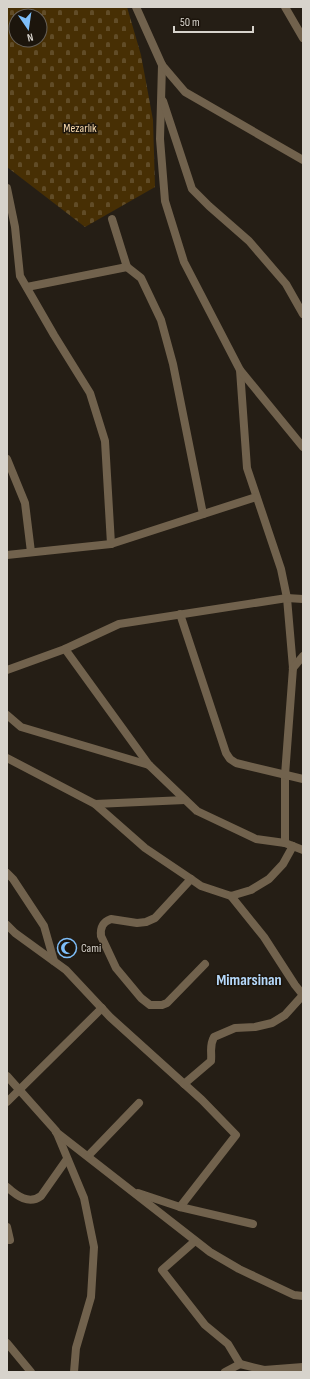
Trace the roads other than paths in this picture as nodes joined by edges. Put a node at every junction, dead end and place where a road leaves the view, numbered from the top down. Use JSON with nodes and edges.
{"nodes":[{"id":1,"x":136,"y":7,"type":"edge"},
{"id":2,"x":285,"y":7,"type":"edge"},
{"id":3,"x":303,"y":38,"type":"edge"},
{"id":4,"x":162,"y":65,"type":"junction"},
{"id":5,"x":161,"y":95,"type":"junction"},
{"id":6,"x":303,"y":160,"type":"edge"},
{"id":7,"x":7,"y":188,"type":"edge"},
{"id":8,"x":112,"y":219,"type":"dead end"},
{"id":9,"x":127,"y":266,"type":"junction"},
{"id":10,"x":27,"y":287,"type":"junction"},
{"id":11,"x":303,"y":314,"type":"edge"},
{"id":12,"x":240,"y":370,"type":"junction"},
{"id":13,"x":303,"y":447,"type":"edge"},
{"id":14,"x":7,"y":459,"type":"edge"},
{"id":15,"x":256,"y":497,"type":"junction"},
{"id":16,"x":203,"y":514,"type":"junction"},
{"id":17,"x":111,"y":544,"type":"junction"},
{"id":18,"x":31,"y":552,"type":"junction"},
{"id":19,"x":7,"y":555,"type":"edge"},
{"id":20,"x":287,"y":598,"type":"junction"},
{"id":21,"x":303,"y":600,"type":"edge"},
{"id":22,"x":180,"y":614,"type":"junction"},
{"id":23,"x":65,"y":649,"type":"junction"},
{"id":24,"x":303,"y":656,"type":"edge"},
{"id":25,"x":293,"y":668,"type":"junction"},
{"id":26,"x":7,"y":670,"type":"edge"},
{"id":27,"x":7,"y":715,"type":"edge"},
{"id":28,"x":7,"y":758,"type":"edge"},
{"id":29,"x":149,"y":765,"type":"junction"},
{"id":30,"x":285,"y":775,"type":"junction"},
{"id":31,"x":303,"y":779,"type":"edge"},
{"id":32,"x":185,"y":800,"type":"junction"},
{"id":33,"x":95,"y":804,"type":"junction"},
{"id":34,"x":289,"y":845,"type":"junction"},
{"id":35,"x":303,"y":850,"type":"edge"},
{"id":36,"x":7,"y":872,"type":"edge"},
{"id":37,"x":191,"y":879,"type":"junction"},
{"id":38,"x":232,"y":896,"type":"junction"},
{"id":39,"x":7,"y":925,"type":"edge"},
{"id":40,"x":54,"y":962,"type":"junction"},
{"id":41,"x":205,"y":964,"type":"dead end"},
{"id":42,"x":303,"y":995,"type":"edge"},
{"id":43,"x":102,"y":1008,"type":"junction"},
{"id":44,"x":7,"y":1076,"type":"edge"},
{"id":45,"x":184,"y":1084,"type":"junction"},
{"id":46,"x":19,"y":1091,"type":"junction"},
{"id":47,"x":7,"y":1102,"type":"edge"},
{"id":48,"x":139,"y":1102,"type":"dead end"},
{"id":49,"x":56,"y":1131,"type":"junction"},
{"id":50,"x":88,"y":1156,"type":"junction"},
{"id":51,"x":67,"y":1159,"type":"junction"},
{"id":52,"x":7,"y":1188,"type":"edge"},
{"id":53,"x":132,"y":1191,"type":"junction"},
{"id":54,"x":180,"y":1208,"type":"junction"},
{"id":55,"x":253,"y":1224,"type":"dead end"},
{"id":56,"x":7,"y":1227,"type":"edge"},
{"id":57,"x":10,"y":1240,"type":"dead end"},
{"id":58,"x":195,"y":1241,"type":"junction"},
{"id":59,"x":303,"y":1296,"type":"edge"},
{"id":60,"x":7,"y":1343,"type":"edge"},
{"id":61,"x":240,"y":1364,"type":"junction"},
{"id":62,"x":303,"y":1367,"type":"edge"},
{"id":63,"x":264,"y":1371,"type":"edge"},
{"id":64,"x":31,"y":1372,"type":"edge"},
{"id":65,"x":74,"y":1372,"type":"edge"},
{"id":66,"x":224,"y":1372,"type":"edge"}],
"edges":[{"from":1,"to":4,"type":"street"},
{"from":2,"to":3,"type":"street"},
{"from":4,"to":5,"type":"street"},
{"from":4,"to":6,"type":"street"},
{"from":5,"to":11,"type":"street"},
{"from":5,"to":12,"type":"street"},
{"from":7,"to":10,"type":"street"},
{"from":8,"to":9,"type":"street"},
{"from":9,"to":10,"type":"street"},
{"from":9,"to":16,"type":"street"},
{"from":10,"to":17,"type":"street"},
{"from":12,"to":13,"type":"street"},
{"from":12,"to":15,"type":"street"},
{"from":14,"to":18,"type":"street"},
{"from":15,"to":16,"type":"street"},
{"from":15,"to":20,"type":"street"},
{"from":16,"to":17,"type":"street"},
{"from":17,"to":18,"type":"street"},
{"from":18,"to":19,"type":"street"},
{"from":20,"to":21,"type":"street"},
{"from":20,"to":22,"type":"street"},
{"from":20,"to":25,"type":"street"},
{"from":22,"to":23,"type":"street"},
{"from":22,"to":30,"type":"street"},
{"from":23,"to":26,"type":"street"},
{"from":23,"to":29,"type":"street"},
{"from":24,"to":25,"type":"street"},
{"from":25,"to":30,"type":"street"},
{"from":27,"to":29,"type":"street"},
{"from":28,"to":33,"type":"street"},
{"from":29,"to":32,"type":"street"},
{"from":30,"to":31,"type":"street"},
{"from":30,"to":34,"type":"street"},
{"from":32,"to":33,"type":"street"},
{"from":32,"to":34,"type":"street"},
{"from":33,"to":37,"type":"street"},
{"from":34,"to":35,"type":"street"},
{"from":34,"to":38,"type":"street"},
{"from":36,"to":40,"type":"street"},
{"from":37,"to":38,"type":"street"},
{"from":37,"to":41,"type":"street"},
{"from":38,"to":42,"type":"street"},
{"from":39,"to":40,"type":"street"},
{"from":40,"to":43,"type":"street"},
{"from":42,"to":45,"type":"street"},
{"from":43,"to":45,"type":"street"},
{"from":43,"to":46,"type":"street"},
{"from":44,"to":46,"type":"street"},
{"from":45,"to":54,"type":"street"},
{"from":46,"to":47,"type":"street"},
{"from":46,"to":49,"type":"street"},
{"from":48,"to":50,"type":"street"},
{"from":49,"to":50,"type":"street"},
{"from":49,"to":51,"type":"street"},
{"from":50,"to":53,"type":"street"},
{"from":51,"to":52,"type":"street"},
{"from":51,"to":65,"type":"street"},
{"from":53,"to":54,"type":"street"},
{"from":53,"to":58,"type":"street"},
{"from":54,"to":55,"type":"street"},
{"from":56,"to":57,"type":"street"},
{"from":58,"to":59,"type":"street"},
{"from":58,"to":61,"type":"street"},
{"from":60,"to":64,"type":"street"},
{"from":61,"to":63,"type":"street"},
{"from":61,"to":66,"type":"street"},
{"from":62,"to":63,"type":"street"}]}
